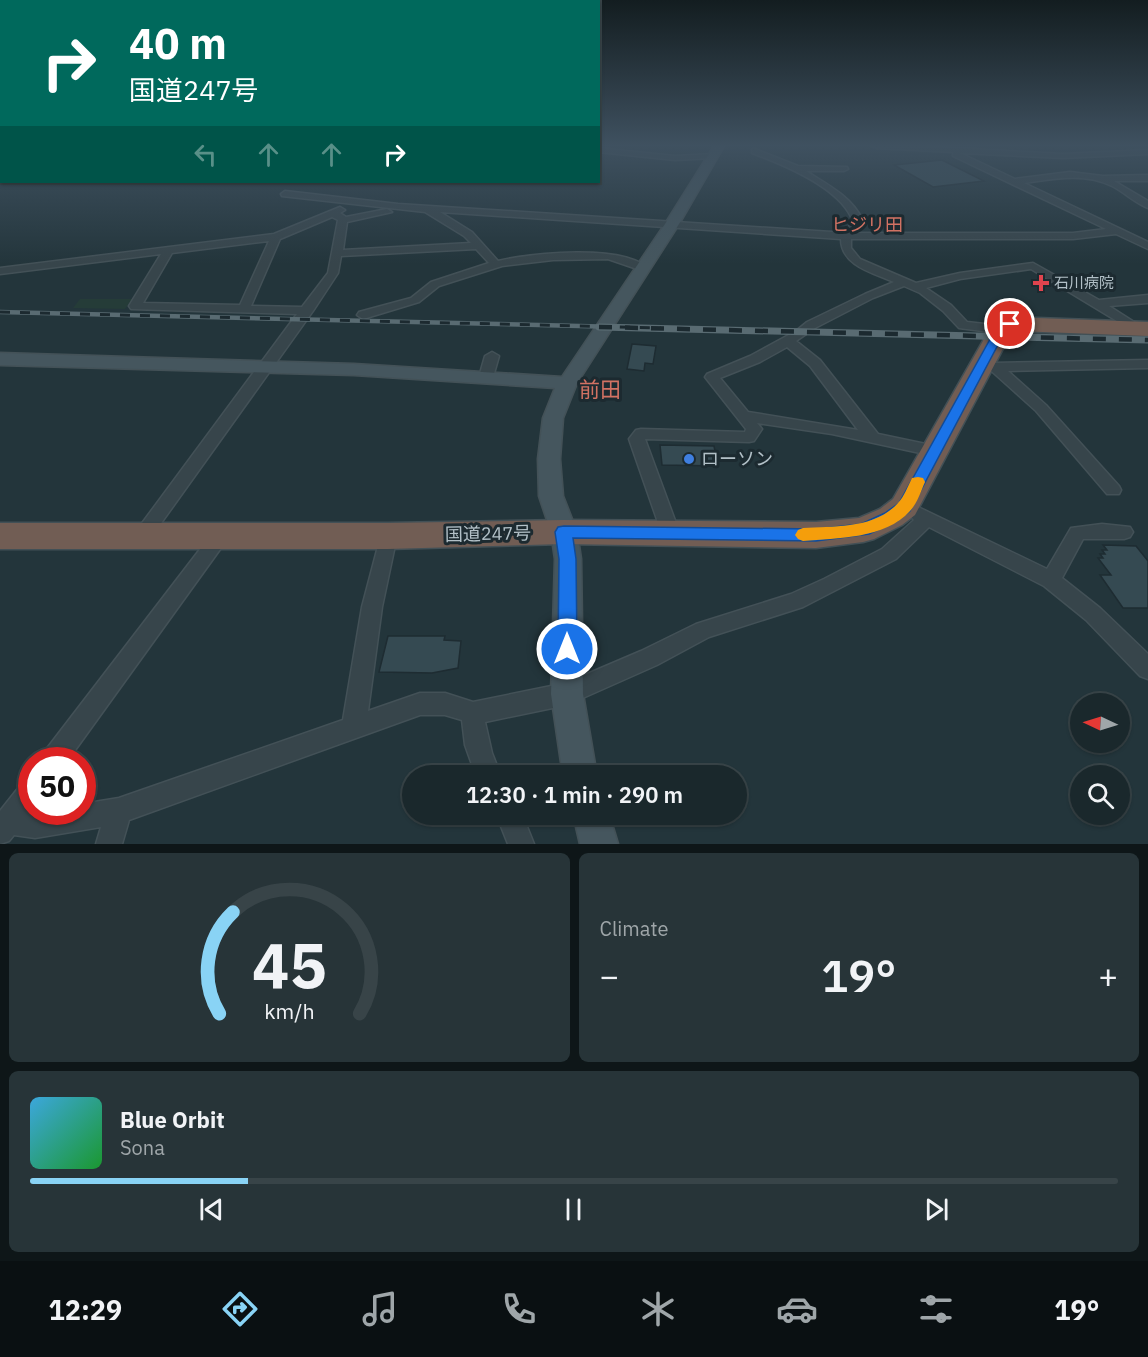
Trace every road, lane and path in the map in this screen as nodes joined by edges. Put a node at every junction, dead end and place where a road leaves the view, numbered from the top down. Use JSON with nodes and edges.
{"nodes":[{"id":1,"x":695,"y":185,"type":"edge"},
{"id":2,"x":825,"y":185,"type":"edge"},
{"id":3,"x":1021,"y":185,"type":"edge"},
{"id":4,"x":1115,"y":185,"type":"edge"},
{"id":5,"x":285,"y":194,"type":"dead end"},
{"id":6,"x":351,"y":203,"type":"junction"},
{"id":7,"x":1148,"y":205,"type":"edge"},
{"id":8,"x":405,"y":207,"type":"junction"},
{"id":9,"x":427,"y":208,"type":"junction"},
{"id":10,"x":338,"y":217,"type":"junction"},
{"id":11,"x":672,"y":224,"type":"junction"},
{"id":12,"x":1118,"y":231,"type":"junction"},
{"id":13,"x":848,"y":236,"type":"junction"},
{"id":14,"x":276,"y":237,"type":"junction"},
{"id":15,"x":477,"y":246,"type":"junction"},
{"id":16,"x":1148,"y":246,"type":"edge"},
{"id":17,"x":168,"y":251,"type":"junction"},
{"id":18,"x":337,"y":253,"type":"junction"},
{"id":19,"x":496,"y":265,"type":"junction"},
{"id":20,"x":643,"y":268,"type":"junction"},
{"id":21,"x":0,"y":271,"type":"edge"},
{"id":22,"x":909,"y":285,"type":"junction"},
{"id":23,"x":1148,"y":299,"type":"edge"},
{"id":24,"x":1097,"y":304,"type":"junction"},
{"id":25,"x":243,"y":309,"type":"junction"},
{"id":26,"x":307,"y":311,"type":"junction"},
{"id":27,"x":363,"y":315,"type":"dead end"},
{"id":28,"x":998,"y":329,"type":"junction"},
{"id":29,"x":1144,"y":329,"type":"edge"},
{"id":30,"x":786,"y":340,"type":"junction"},
{"id":31,"x":492,"y":356,"type":"dead end"},
{"id":32,"x":0,"y":358,"type":"edge"},
{"id":33,"x":1148,"y":364,"type":"edge"},
{"id":34,"x":988,"y":365,"type":"junction"},
{"id":35,"x":266,"y":366,"type":"junction"},
{"id":36,"x":486,"y":377,"type":"junction"},
{"id":37,"x":567,"y":383,"type":"junction"},
{"id":38,"x":743,"y":416,"type":"junction"},
{"id":39,"x":872,"y":437,"type":"junction"},
{"id":40,"x":934,"y":451,"type":"junction"},
{"id":41,"x":1113,"y":490,"type":"dead end"},
{"id":42,"x":915,"y":513,"type":"junction"},
{"id":43,"x":564,"y":532,"type":"junction"},
{"id":44,"x":1124,"y":532,"type":"dead end"},
{"id":45,"x":672,"y":534,"type":"junction"},
{"id":46,"x":143,"y":535,"type":"junction"},
{"id":47,"x":0,"y":536,"type":"edge"},
{"id":48,"x":220,"y":536,"type":"junction"},
{"id":49,"x":388,"y":536,"type":"junction"},
{"id":50,"x":1051,"y":580,"type":"junction"},
{"id":51,"x":1148,"y":669,"type":"edge"},
{"id":52,"x":567,"y":694,"type":"junction"},
{"id":53,"x":473,"y":713,"type":"junction"},
{"id":54,"x":354,"y":727,"type":"junction"},
{"id":55,"x":64,"y":747,"type":"edge"},
{"id":56,"x":483,"y":765,"type":"edge"},
{"id":57,"x":578,"y":765,"type":"edge"},
{"id":58,"x":18,"y":810,"type":"edge"},
{"id":59,"x":118,"y":812,"type":"junction"},
{"id":60,"x":513,"y":825,"type":"edge"},
{"id":61,"x":594,"y":825,"type":"edge"},
{"id":62,"x":5,"y":827,"type":"edge"},
{"id":63,"x":109,"y":844,"type":"edge"},
{"id":64,"x":521,"y":844,"type":"edge"},
{"id":65,"x":599,"y":844,"type":"edge"}],
"edges":[{"from":1,"to":11,"type":"street"},
{"from":2,"to":13,"type":"street"},
{"from":3,"to":12,"type":"street"},
{"from":4,"to":7,"type":"street"},
{"from":5,"to":6,"type":"street"},
{"from":6,"to":8,"type":"street"},
{"from":6,"to":10,"type":"street"},
{"from":8,"to":9,"type":"street"},
{"from":8,"to":10,"type":"street"},
{"from":9,"to":11,"type":"street"},
{"from":9,"to":15,"type":"street"},
{"from":10,"to":14,"type":"street"},
{"from":10,"to":18,"type":"street"},
{"from":11,"to":13,"type":"street"},
{"from":11,"to":20,"type":"street"},
{"from":12,"to":13,"type":"street"},
{"from":12,"to":16,"type":"street"},
{"from":13,"to":22,"type":"street"},
{"from":14,"to":17,"type":"street"},
{"from":14,"to":25,"type":"street"},
{"from":15,"to":18,"type":"street"},
{"from":15,"to":19,"type":"street"},
{"from":17,"to":21,"type":"street"},
{"from":17,"to":25,"type":"street"},
{"from":18,"to":26,"type":"street"},
{"from":19,"to":20,"type":"street"},
{"from":19,"to":27,"type":"street"},
{"from":20,"to":37,"type":"street"},
{"from":22,"to":24,"type":"street"},
{"from":22,"to":28,"type":"street"},
{"from":22,"to":30,"type":"street"},
{"from":23,"to":24,"type":"street"},
{"from":24,"to":29,"type":"street"},
{"from":25,"to":26,"type":"street"},
{"from":26,"to":35,"type":"street"},
{"from":28,"to":29,"type":"highway"},
{"from":28,"to":34,"type":"highway","name":"国道247号"},
{"from":30,"to":38,"type":"street"},
{"from":30,"to":39,"type":"street"},
{"from":31,"to":36,"type":"street"},
{"from":32,"to":35,"type":"street"},
{"from":33,"to":34,"type":"street"},
{"from":34,"to":40,"type":"highway","name":"国道247号"},
{"from":34,"to":41,"type":"street"},
{"from":35,"to":36,"type":"street"},
{"from":35,"to":46,"type":"street"},
{"from":36,"to":37,"type":"street"},
{"from":37,"to":43,"type":"street"},
{"from":38,"to":39,"type":"street"},
{"from":38,"to":45,"type":"street"},
{"from":39,"to":40,"type":"street"},
{"from":40,"to":42,"type":"highway","name":"国道247号"},
{"from":42,"to":45,"type":"highway","name":"国道247号"},
{"from":42,"to":50,"type":"street"},
{"from":42,"to":52,"type":"street"},
{"from":43,"to":45,"type":"highway","name":"国道247号"},
{"from":43,"to":49,"type":"highway","name":"国道247号"},
{"from":43,"to":52,"type":"street"},
{"from":44,"to":50,"type":"street"},
{"from":46,"to":47,"type":"highway","name":"国道247号"},
{"from":46,"to":48,"type":"highway","name":"国道247号"},
{"from":48,"to":49,"type":"highway","name":"国道247号"},
{"from":48,"to":55,"type":"street"},
{"from":49,"to":54,"type":"street"},
{"from":50,"to":51,"type":"street"},
{"from":52,"to":53,"type":"street"},
{"from":52,"to":57,"type":"street"},
{"from":53,"to":54,"type":"street"},
{"from":53,"to":56,"type":"street"},
{"from":54,"to":59,"type":"street"},
{"from":58,"to":62,"type":"street"},
{"from":59,"to":62,"type":"street"},
{"from":59,"to":63,"type":"street"},
{"from":60,"to":64,"type":"street"},
{"from":61,"to":65,"type":"street"}]}
